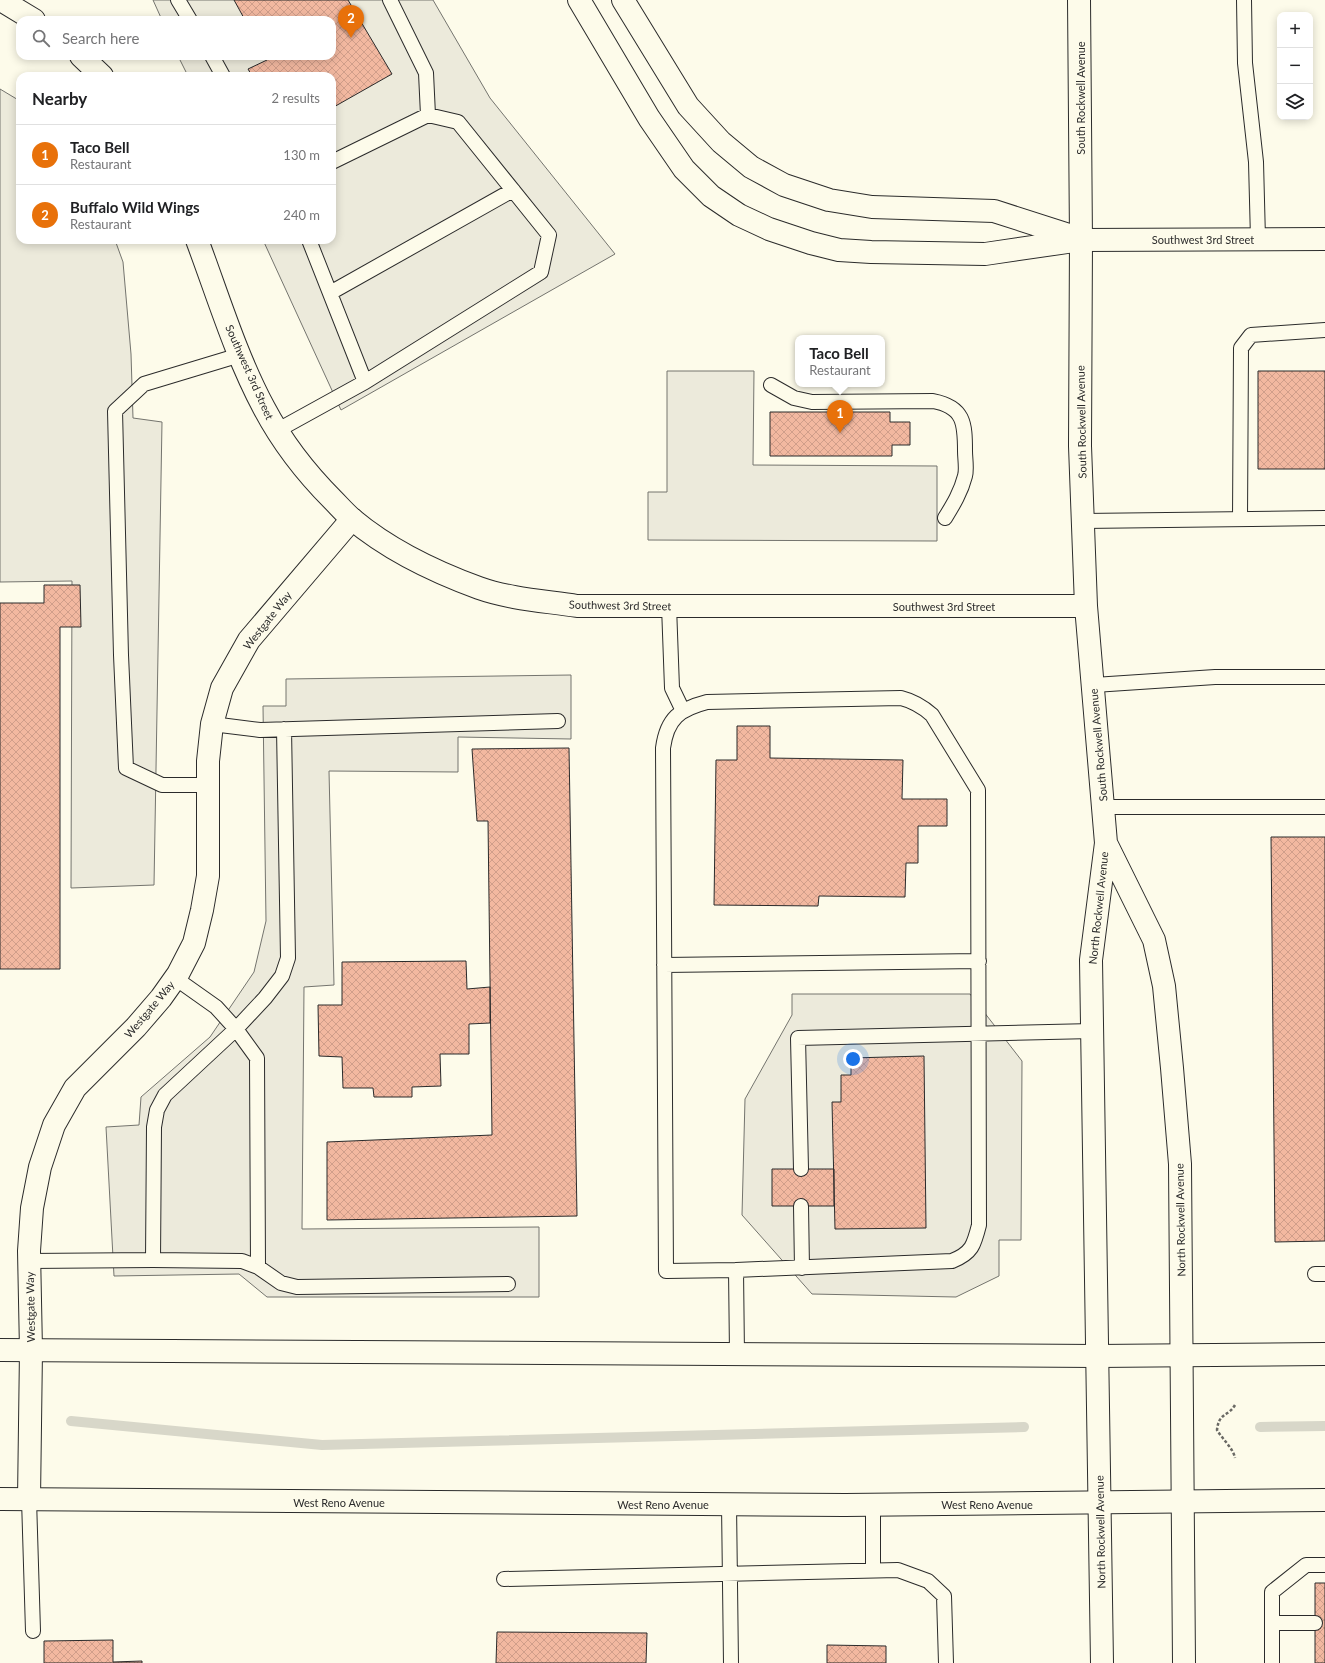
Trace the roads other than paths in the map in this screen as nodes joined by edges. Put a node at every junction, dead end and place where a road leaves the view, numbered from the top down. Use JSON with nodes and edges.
{"nodes":[{"id":1,"x":1,"y":0,"type":"edge"},
{"id":2,"x":178,"y":0,"type":"edge"},
{"id":3,"x":390,"y":0,"type":"edge"},
{"id":4,"x":579,"y":0,"type":"edge"},
{"id":5,"x":623,"y":0,"type":"edge"},
{"id":6,"x":1079,"y":0,"type":"edge"},
{"id":7,"x":1244,"y":0,"type":"edge"},
{"id":8,"x":27,"y":16,"type":"edge"},
{"id":9,"x":188,"y":16,"type":"edge"},
{"id":10,"x":85,"y":60,"type":"edge"},
{"id":11,"x":214,"y":60,"type":"edge"},
{"id":12,"x":98,"y":72,"type":"edge"},
{"id":13,"x":222,"y":72,"type":"edge"},
{"id":14,"x":428,"y":115,"type":"junction"},
{"id":15,"x":336,"y":160,"type":"edge"},
{"id":16,"x":513,"y":190,"type":"junction"},
{"id":17,"x":1258,"y":239,"type":"junction"},
{"id":18,"x":1325,"y":239,"type":"edge"},
{"id":19,"x":1081,"y":240,"type":"junction"},
{"id":20,"x":198,"y":244,"type":"edge"},
{"id":21,"x":311,"y":244,"type":"edge"},
{"id":22,"x":330,"y":293,"type":"junction"},
{"id":23,"x":1325,"y":330,"type":"edge"},
{"id":24,"x":240,"y":355,"type":"junction"},
{"id":25,"x":365,"y":382,"type":"junction"},
{"id":26,"x":771,"y":385,"type":"dead end"},
{"id":27,"x":278,"y":430,"type":"junction"},
{"id":28,"x":945,"y":518,"type":"dead end"},
{"id":29,"x":1325,"y":518,"type":"edge"},
{"id":30,"x":352,"y":519,"type":"junction"},
{"id":31,"x":1240,"y":519,"type":"junction"},
{"id":32,"x":1083,"y":521,"type":"junction"},
{"id":33,"x":669,"y":606,"type":"junction"},
{"id":34,"x":1086,"y":606,"type":"junction"},
{"id":35,"x":1325,"y":677,"type":"edge"},
{"id":36,"x":1094,"y":685,"type":"junction"},
{"id":37,"x":683,"y":711,"type":"junction"},
{"id":38,"x":558,"y":721,"type":"dead end"},
{"id":39,"x":212,"y":724,"type":"junction"},
{"id":40,"x":284,"y":729,"type":"junction"},
{"id":41,"x":208,"y":785,"type":"junction"},
{"id":42,"x":1103,"y":807,"type":"junction"},
{"id":43,"x":1325,"y":807,"type":"edge"},
{"id":44,"x":1106,"y":843,"type":"junction"},
{"id":45,"x":979,"y":961,"type":"junction"},
{"id":46,"x":664,"y":966,"type":"junction"},
{"id":47,"x":175,"y":978,"type":"junction"},
{"id":48,"x":236,"y":1029,"type":"junction"},
{"id":49,"x":1093,"y":1031,"type":"junction"},
{"id":50,"x":979,"y":1035,"type":"junction"},
{"id":51,"x":801,"y":1169,"type":"dead end"},
{"id":52,"x":801,"y":1206,"type":"dead end"},
{"id":53,"x":153,"y":1260,"type":"junction"},
{"id":54,"x":30,"y":1261,"type":"junction"},
{"id":55,"x":258,"y":1267,"type":"junction"},
{"id":56,"x":802,"y":1268,"type":"junction"},
{"id":57,"x":736,"y":1270,"type":"junction"},
{"id":58,"x":508,"y":1284,"type":"dead end"},
{"id":59,"x":0,"y":1350,"type":"edge"},
{"id":60,"x":31,"y":1350,"type":"junction"},
{"id":61,"x":737,"y":1354,"type":"junction"},
{"id":62,"x":1325,"y":1354,"type":"edge"},
{"id":63,"x":1181,"y":1355,"type":"junction"},
{"id":64,"x":1097,"y":1356,"type":"junction"},
{"id":65,"x":0,"y":1499,"type":"edge"},
{"id":66,"x":30,"y":1499,"type":"junction"},
{"id":67,"x":1325,"y":1500,"type":"edge"},
{"id":68,"x":1183,"y":1502,"type":"junction"},
{"id":69,"x":729,"y":1504,"type":"junction"},
{"id":70,"x":1099,"y":1504,"type":"junction"},
{"id":71,"x":873,"y":1505,"type":"junction"},
{"id":72,"x":1325,"y":1565,"type":"edge"},
{"id":73,"x":873,"y":1570,"type":"junction"},
{"id":74,"x":730,"y":1573,"type":"junction"},
{"id":75,"x":504,"y":1579,"type":"dead end"},
{"id":76,"x":1272,"y":1623,"type":"junction"},
{"id":77,"x":1315,"y":1623,"type":"dead end"},
{"id":78,"x":33,"y":1631,"type":"dead end"},
{"id":79,"x":730,"y":1663,"type":"edge"},
{"id":80,"x":946,"y":1663,"type":"edge"},
{"id":81,"x":1102,"y":1663,"type":"edge"},
{"id":82,"x":1184,"y":1663,"type":"edge"},
{"id":83,"x":1272,"y":1663,"type":"edge"}],
"edges":[{"from":1,"to":8,"type":"main road"},
{"from":2,"to":9,"type":"lane"},
{"from":3,"to":14,"type":"lane"},
{"from":4,"to":19,"type":"main road"},
{"from":5,"to":19,"type":"main road"},
{"from":6,"to":19,"type":"main road","name":"South Rockwell Avenue"},
{"from":7,"to":17,"type":"lane"},
{"from":10,"to":12,"type":"main road"},
{"from":11,"to":13,"type":"lane"},
{"from":14,"to":15,"type":"lane"},
{"from":14,"to":16,"type":"lane"},
{"from":16,"to":22,"type":"lane"},
{"from":16,"to":25,"type":"lane"},
{"from":17,"to":18,"type":"main road","name":"Southwest 3rd Street"},
{"from":17,"to":19,"type":"main road","name":"Southwest 3rd Street"},
{"from":19,"to":32,"type":"main road","name":"South Rockwell Avenue"},
{"from":20,"to":24,"type":"main road","name":"Southwest 3rd Street"},
{"from":21,"to":22,"type":"lane"},
{"from":22,"to":25,"type":"lane"},
{"from":23,"to":31,"type":"lane"},
{"from":24,"to":27,"type":"main road","name":"Southwest 3rd Street"},
{"from":24,"to":41,"type":"lane"},
{"from":25,"to":27,"type":"lane"},
{"from":26,"to":28,"type":"lane"},
{"from":27,"to":30,"type":"main road","name":"Southwest 3rd Street"},
{"from":29,"to":31,"type":"lane"},
{"from":30,"to":33,"type":"main road","name":"Southwest 3rd Street"},
{"from":30,"to":39,"type":"main road","name":"Westgate Way"},
{"from":31,"to":32,"type":"lane"},
{"from":32,"to":34,"type":"main road","name":"South Rockwell Avenue"},
{"from":33,"to":34,"type":"main road","name":"Southwest 3rd Street"},
{"from":33,"to":37,"type":"lane"},
{"from":34,"to":36,"type":"main road","name":"South Rockwell Avenue"},
{"from":35,"to":36,"type":"lane"},
{"from":36,"to":42,"type":"main road","name":"South Rockwell Avenue"},
{"from":37,"to":45,"type":"lane"},
{"from":37,"to":46,"type":"lane"},
{"from":38,"to":40,"type":"lane"},
{"from":39,"to":40,"type":"lane"},
{"from":39,"to":41,"type":"main road","name":"Westgate Way"},
{"from":40,"to":48,"type":"lane"},
{"from":41,"to":47,"type":"main road","name":"Westgate Way"},
{"from":42,"to":43,"type":"lane"},
{"from":42,"to":44,"type":"main road","name":"South Rockwell Avenue"},
{"from":44,"to":49,"type":"main road","name":"North Rockwell Avenue"},
{"from":44,"to":63,"type":"main road","name":"North Rockwell Avenue"},
{"from":45,"to":46,"type":"lane"},
{"from":45,"to":50,"type":"lane"},
{"from":46,"to":57,"type":"lane"},
{"from":47,"to":48,"type":"lane"},
{"from":47,"to":54,"type":"main road","name":"Westgate Way"},
{"from":48,"to":53,"type":"lane"},
{"from":48,"to":55,"type":"lane"},
{"from":49,"to":50,"type":"lane"},
{"from":49,"to":64,"type":"main road","name":"North Rockwell Avenue"},
{"from":50,"to":51,"type":"lane"},
{"from":50,"to":56,"type":"lane"},
{"from":52,"to":56,"type":"lane"},
{"from":53,"to":54,"type":"lane"},
{"from":53,"to":55,"type":"lane"},
{"from":54,"to":60,"type":"main road","name":"Westgate Way"},
{"from":55,"to":58,"type":"lane"},
{"from":56,"to":57,"type":"lane"},
{"from":57,"to":61,"type":"lane"},
{"from":59,"to":60,"type":"main road"},
{"from":60,"to":61,"type":"main road"},
{"from":60,"to":66,"type":"main road","name":"Westgate Way"},
{"from":61,"to":64,"type":"main road"},
{"from":62,"to":63,"type":"main road"},
{"from":63,"to":64,"type":"main road"},
{"from":63,"to":68,"type":"main road","name":"North Rockwell Avenue"},
{"from":64,"to":70,"type":"main road","name":"North Rockwell Avenue"},
{"from":65,"to":66,"type":"main road","name":"West Reno Avenue"},
{"from":66,"to":69,"type":"main road","name":"West Reno Avenue"},
{"from":66,"to":78,"type":"lane"},
{"from":67,"to":68,"type":"main road","name":"West Reno Avenue"},
{"from":68,"to":70,"type":"main road","name":"West Reno Avenue"},
{"from":68,"to":82,"type":"main road","name":"North Rockwell Avenue"},
{"from":69,"to":71,"type":"main road","name":"West Reno Avenue"},
{"from":69,"to":74,"type":"lane"},
{"from":70,"to":71,"type":"main road","name":"West Reno Avenue"},
{"from":70,"to":81,"type":"main road","name":"North Rockwell Avenue"},
{"from":71,"to":73,"type":"lane"},
{"from":72,"to":76,"type":"lane"},
{"from":73,"to":74,"type":"lane"},
{"from":73,"to":80,"type":"lane"},
{"from":74,"to":75,"type":"lane"},
{"from":74,"to":79,"type":"lane"},
{"from":76,"to":77,"type":"lane"},
{"from":76,"to":83,"type":"lane"}]}
